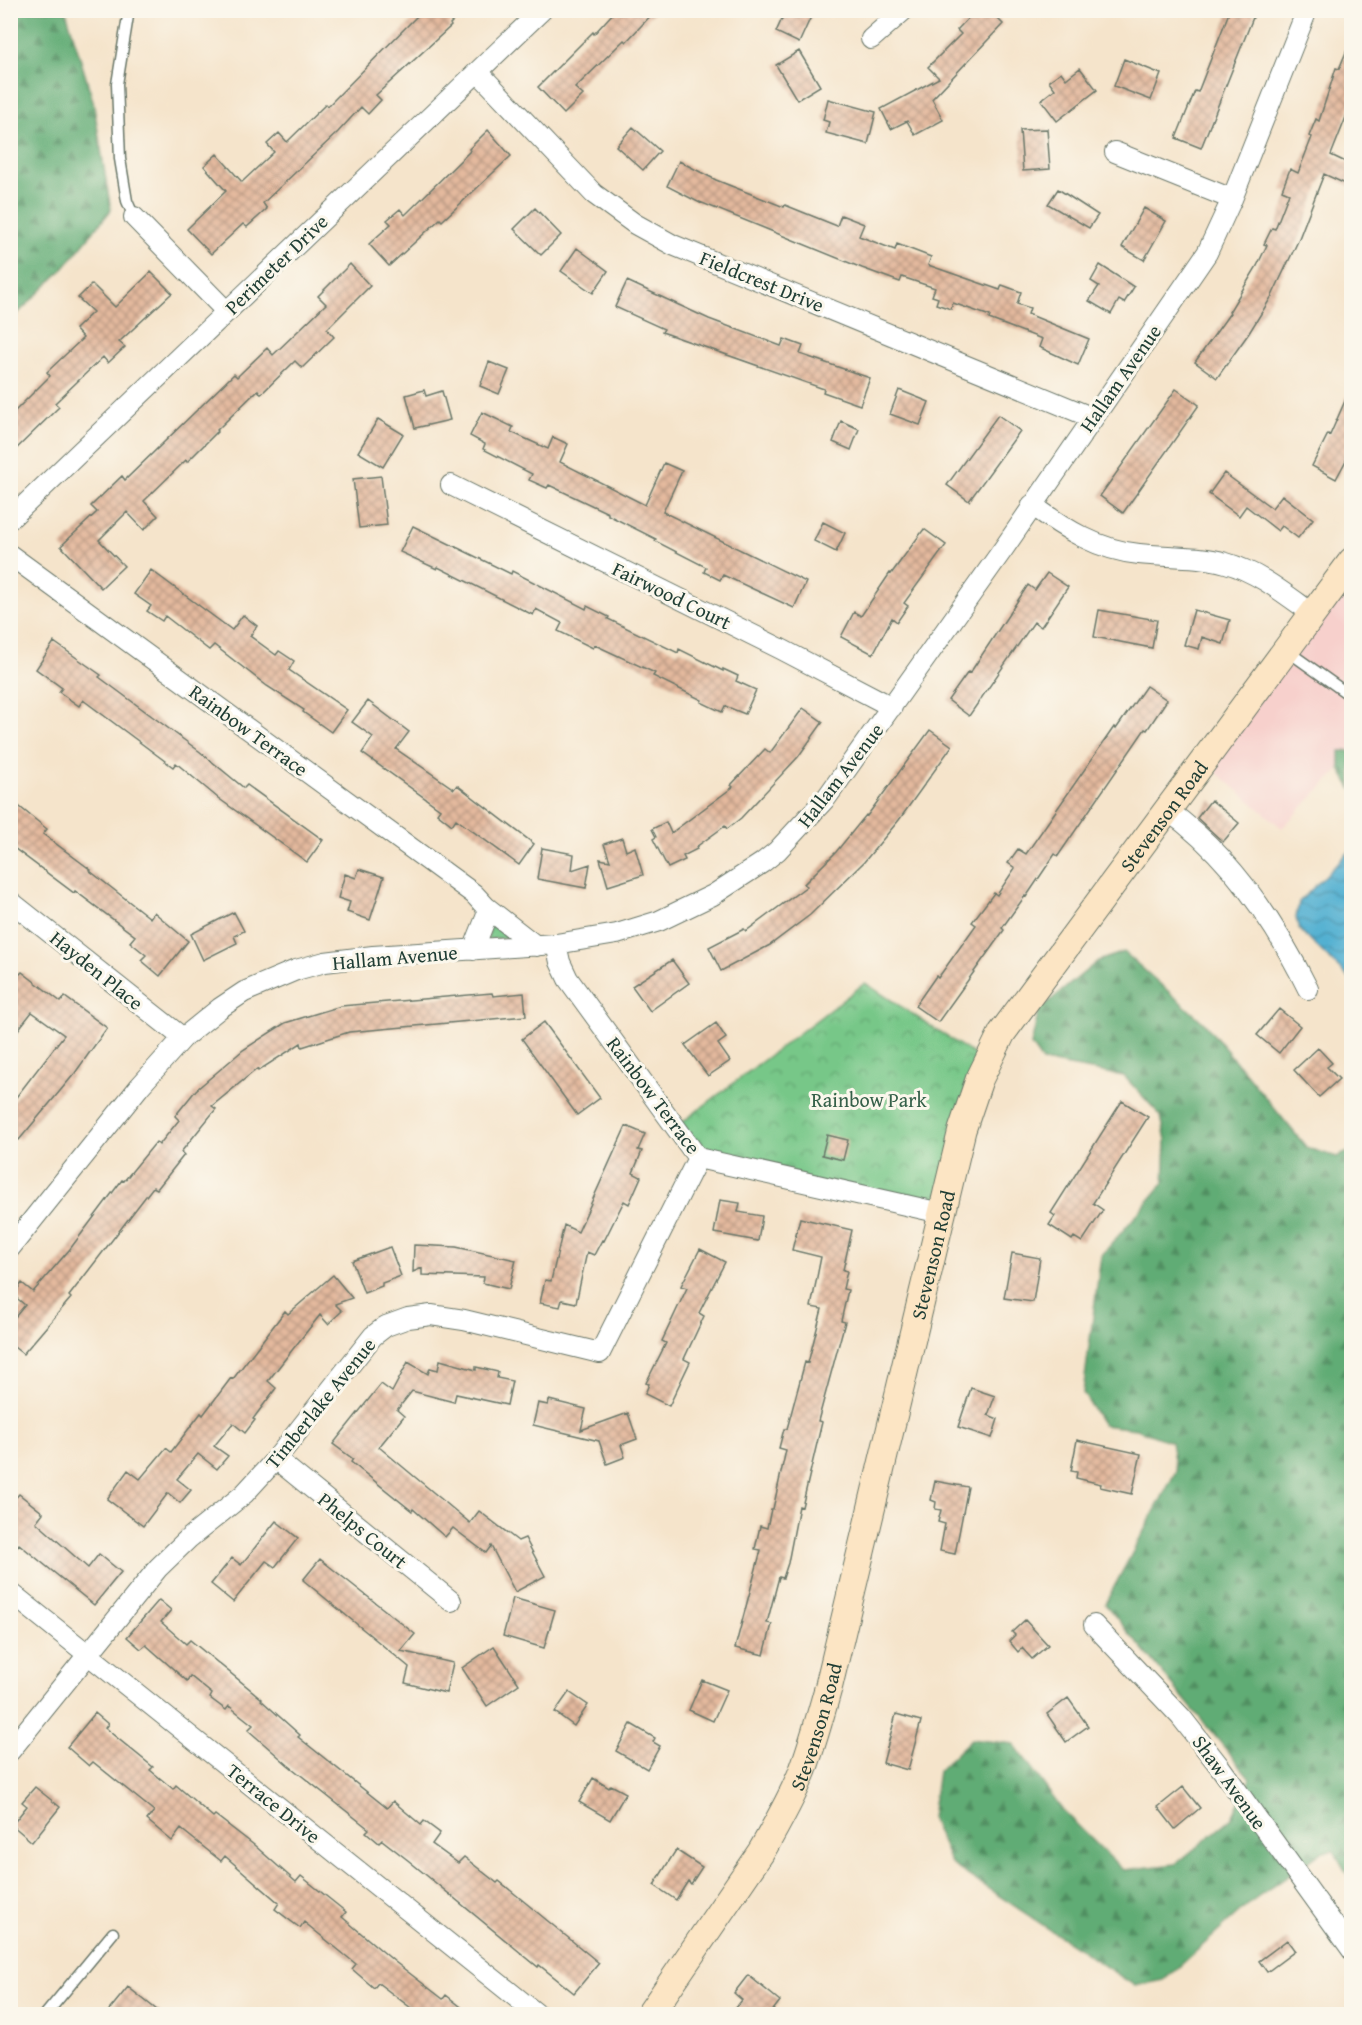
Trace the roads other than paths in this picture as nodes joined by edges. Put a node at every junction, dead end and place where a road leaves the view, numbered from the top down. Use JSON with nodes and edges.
{"nodes":[{"id":1,"x":129,"y":10,"type":"edge"},
{"id":2,"x":542,"y":10,"type":"edge"},
{"id":3,"x":904,"y":10,"type":"edge"},
{"id":4,"x":1307,"y":10,"type":"edge"},
{"id":5,"x":871,"y":39,"type":"dead end"},
{"id":6,"x":478,"y":72,"type":"junction"},
{"id":7,"x":1115,"y":152,"type":"dead end"},
{"id":8,"x":1232,"y":199,"type":"junction"},
{"id":9,"x":134,"y":217,"type":"joint"},
{"id":10,"x":226,"y":311,"type":"junction"},
{"id":11,"x":1093,"y":418,"type":"junction"},
{"id":12,"x":451,"y":485,"type":"dead end"},
{"id":13,"x":1032,"y":505,"type":"junction"},
{"id":14,"x":10,"y":519,"type":"edge"},
{"id":15,"x":10,"y":555,"type":"edge"},
{"id":16,"x":1352,"y":561,"type":"edge"},
{"id":17,"x":1341,"y":587,"type":"edge"},
{"id":18,"x":1312,"y":614,"type":"junction"},
{"id":19,"x":1286,"y":650,"type":"junction"},
{"id":20,"x":1352,"y":697,"type":"edge"},
{"id":21,"x":892,"y":707,"type":"junction"},
{"id":22,"x":1167,"y":810,"type":"junction"},
{"id":23,"x":10,"y":901,"type":"edge"},
{"id":24,"x":486,"y":907,"type":"junction"},
{"id":25,"x":556,"y":944,"type":"junction"},
{"id":26,"x":536,"y":946,"type":"junction"},
{"id":27,"x":473,"y":950,"type":"junction"},
{"id":28,"x":1308,"y":989,"type":"dead end"},
{"id":29,"x":183,"y":1038,"type":"junction"},
{"id":30,"x":698,"y":1158,"type":"junction"},
{"id":31,"x":941,"y":1213,"type":"junction"},
{"id":32,"x":10,"y":1248,"type":"edge"},
{"id":33,"x":276,"y":1459,"type":"junction"},
{"id":34,"x":10,"y":1592,"type":"edge"},
{"id":35,"x":451,"y":1601,"type":"dead end"},
{"id":36,"x":1094,"y":1625,"type":"dead end"},
{"id":37,"x":88,"y":1654,"type":"junction"},
{"id":38,"x":10,"y":1750,"type":"edge"},
{"id":39,"x":113,"y":1933,"type":"dead end"},
{"id":40,"x":1352,"y":1950,"type":"edge"},
{"id":41,"x":46,"y":2014,"type":"edge"},
{"id":42,"x":537,"y":2014,"type":"edge"},
{"id":43,"x":650,"y":2014,"type":"edge"}],
"edges":[{"from":1,"to":9,"type":"lane"},
{"from":2,"to":6,"type":"street","name":"Perimeter Drive"},
{"from":3,"to":5,"type":"street"},
{"from":4,"to":8,"type":"street","name":"Hallam Avenue"},
{"from":6,"to":10,"type":"street","name":"Perimeter Drive"},
{"from":6,"to":11,"type":"street","name":"Fieldcrest Drive"},
{"from":7,"to":8,"type":"street"},
{"from":8,"to":11,"type":"street","name":"Hallam Avenue"},
{"from":9,"to":10,"type":"street"},
{"from":10,"to":14,"type":"street","name":"Perimeter Drive"},
{"from":11,"to":13,"type":"street","name":"Hallam Avenue"},
{"from":12,"to":21,"type":"street","name":"Fairwood Court"},
{"from":13,"to":18,"type":"street"},
{"from":13,"to":21,"type":"street","name":"Hallam Avenue"},
{"from":15,"to":24,"type":"street","name":"Rainbow Terrace"},
{"from":16,"to":17,"type":"main road","name":"Stevenson Road"},
{"from":17,"to":18,"type":"main road","name":"Stevenson Road"},
{"from":18,"to":19,"type":"main road","name":"Stevenson Road"},
{"from":19,"to":20,"type":"lane"},
{"from":19,"to":22,"type":"main road","name":"Stevenson Road"},
{"from":21,"to":25,"type":"street","name":"Hallam Avenue"},
{"from":22,"to":28,"type":"street"},
{"from":22,"to":31,"type":"main road","name":"Stevenson Road"},
{"from":23,"to":29,"type":"street","name":"Hayden Place"},
{"from":24,"to":26,"type":"street","name":"Rainbow Terrace"},
{"from":24,"to":27,"type":"street"},
{"from":25,"to":26,"type":"street","name":"Hallam Avenue"},
{"from":25,"to":30,"type":"street","name":"Rainbow Terrace"},
{"from":26,"to":27,"type":"street","name":"Hallam Avenue"},
{"from":27,"to":29,"type":"street","name":"Hallam Avenue"},
{"from":29,"to":32,"type":"street","name":"Hallam Avenue"},
{"from":30,"to":31,"type":"street","name":"Rainbow Terrace"},
{"from":30,"to":33,"type":"street","name":"Timberlake Avenue"},
{"from":31,"to":43,"type":"main road","name":"Stevenson Road"},
{"from":33,"to":35,"type":"street","name":"Phelps Court"},
{"from":33,"to":37,"type":"street","name":"Timberlake Avenue"},
{"from":34,"to":37,"type":"street","name":"Terrace Drive"},
{"from":36,"to":40,"type":"street","name":"Shaw Avenue"},
{"from":37,"to":38,"type":"street","name":"Timberlake Avenue"},
{"from":37,"to":42,"type":"street","name":"Terrace Drive"},
{"from":39,"to":41,"type":"lane"}]}
